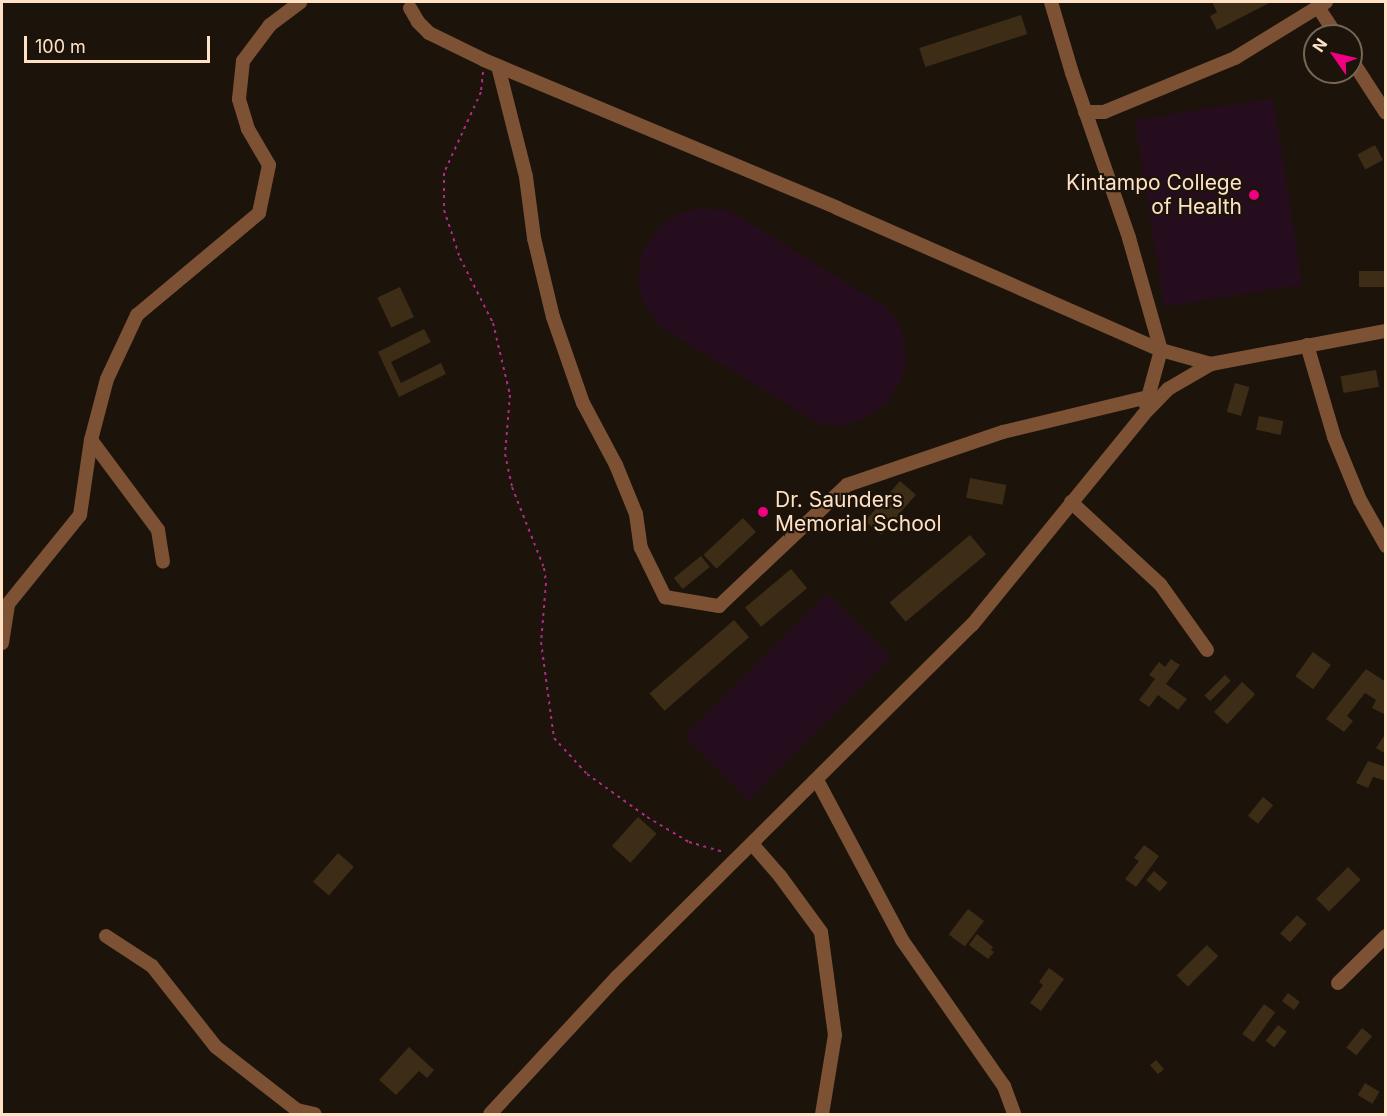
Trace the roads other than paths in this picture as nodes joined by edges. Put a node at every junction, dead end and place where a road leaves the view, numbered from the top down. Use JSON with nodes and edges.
{"nodes":[{"id":1,"x":300,"y":2,"type":"edge"},
{"id":2,"x":1051,"y":2,"type":"edge"},
{"id":3,"x":408,"y":4,"type":"edge"},
{"id":4,"x":1322,"y":4,"type":"edge"},
{"id":5,"x":1331,"y":24,"type":"edge"},
{"id":6,"x":491,"y":63,"type":"junction"},
{"id":7,"x":1363,"y":78,"type":"edge"},
{"id":8,"x":1085,"y":112,"type":"junction"},
{"id":9,"x":1386,"y":113,"type":"edge"},
{"id":10,"x":1386,"y":331,"type":"edge"},
{"id":11,"x":1307,"y":345,"type":"junction"},
{"id":12,"x":1161,"y":350,"type":"junction"},
{"id":13,"x":1211,"y":364,"type":"junction"},
{"id":14,"x":1148,"y":397,"type":"junction"},
{"id":15,"x":1143,"y":416,"type":"junction"},
{"id":16,"x":91,"y":440,"type":"junction"},
{"id":17,"x":1071,"y":502,"type":"junction"},
{"id":18,"x":1386,"y":546,"type":"edge"},
{"id":19,"x":163,"y":562,"type":"dead end"},
{"id":20,"x":2,"y":643,"type":"edge"},
{"id":21,"x":1207,"y":650,"type":"dead end"},
{"id":22,"x":817,"y":780,"type":"junction"},
{"id":23,"x":752,"y":844,"type":"junction"},
{"id":24,"x":106,"y":936,"type":"dead end"},
{"id":25,"x":1386,"y":936,"type":"edge"},
{"id":26,"x":1338,"y":983,"type":"dead end"},
{"id":27,"x":315,"y":1114,"type":"edge"},
{"id":28,"x":490,"y":1114,"type":"edge"},
{"id":29,"x":822,"y":1114,"type":"edge"},
{"id":30,"x":1014,"y":1114,"type":"edge"}],
"edges":[{"from":1,"to":16,"type":"street"},
{"from":2,"to":8,"type":"street"},
{"from":3,"to":6,"type":"street"},
{"from":4,"to":5,"type":"street"},
{"from":4,"to":8,"type":"street"},
{"from":6,"to":12,"type":"street"},
{"from":6,"to":14,"type":"street"},
{"from":7,"to":9,"type":"street"},
{"from":8,"to":12,"type":"street"},
{"from":10,"to":11,"type":"street"},
{"from":11,"to":13,"type":"street"},
{"from":11,"to":18,"type":"street"},
{"from":12,"to":13,"type":"street"},
{"from":12,"to":14,"type":"street"},
{"from":13,"to":15,"type":"street"},
{"from":14,"to":15,"type":"street"},
{"from":15,"to":17,"type":"street"},
{"from":16,"to":19,"type":"street"},
{"from":16,"to":20,"type":"street"},
{"from":17,"to":21,"type":"street"},
{"from":17,"to":22,"type":"street"},
{"from":22,"to":23,"type":"street"},
{"from":22,"to":30,"type":"street"},
{"from":23,"to":28,"type":"street"},
{"from":23,"to":29,"type":"street"},
{"from":24,"to":27,"type":"street"},
{"from":25,"to":26,"type":"street"}]}
